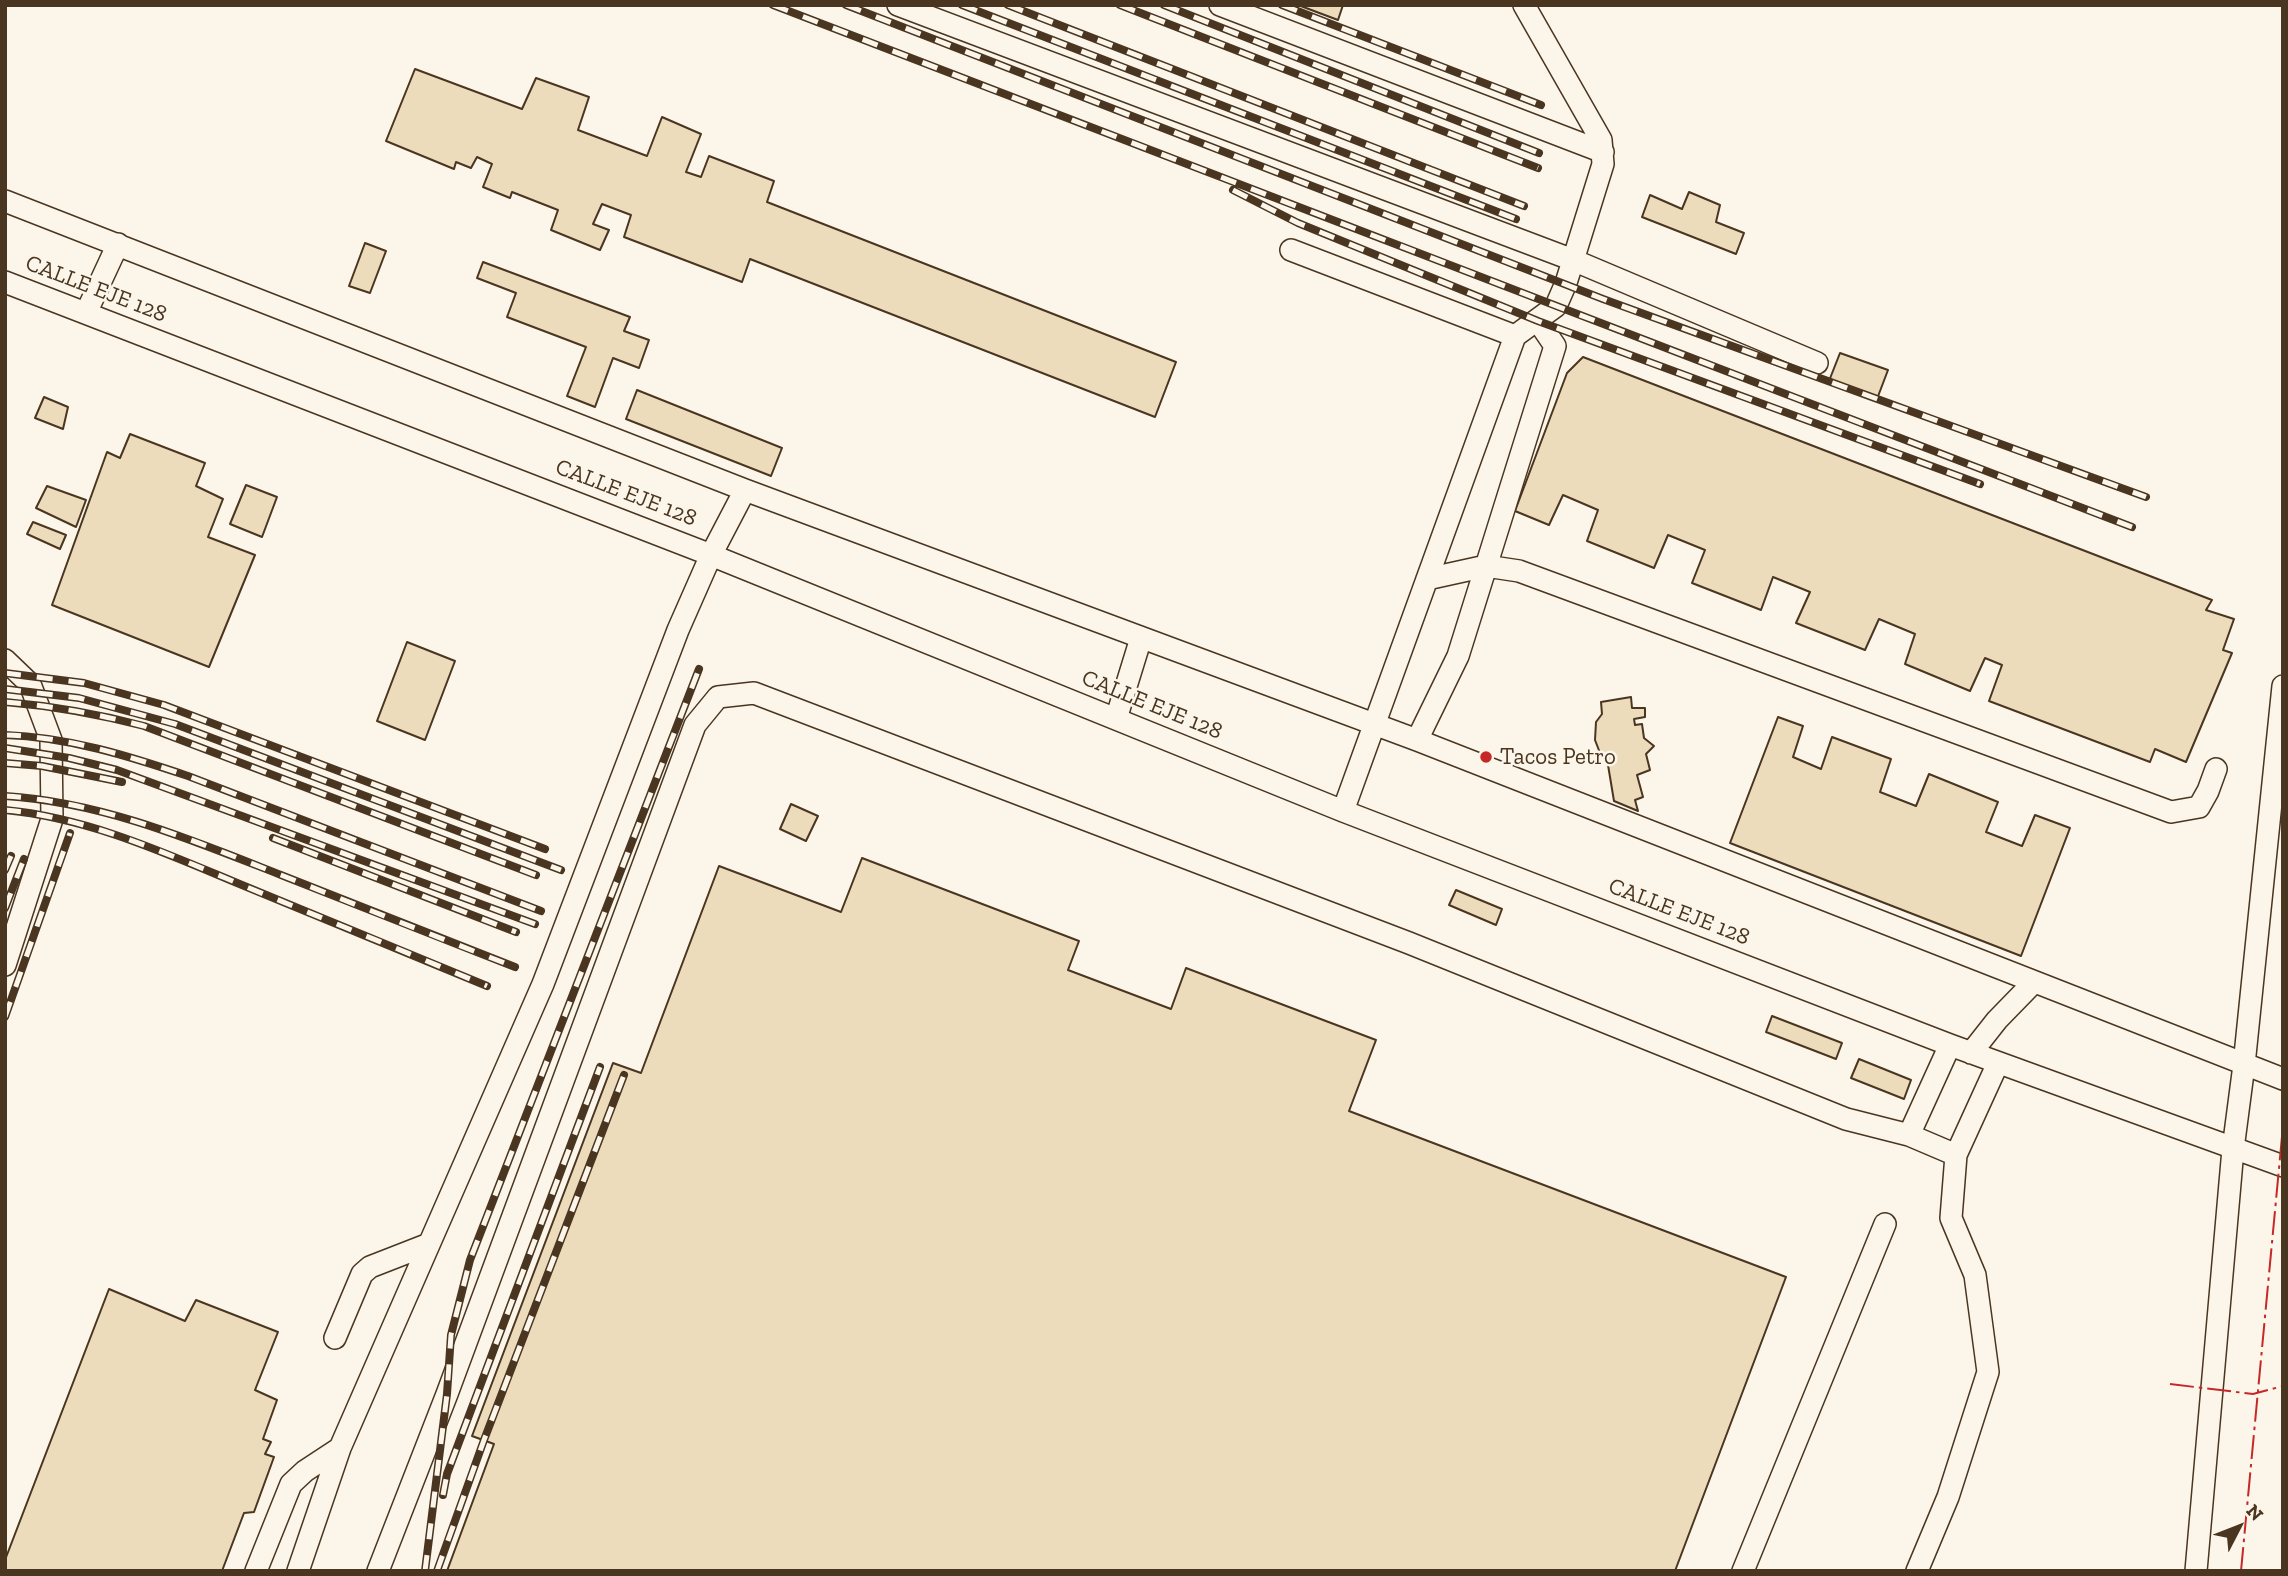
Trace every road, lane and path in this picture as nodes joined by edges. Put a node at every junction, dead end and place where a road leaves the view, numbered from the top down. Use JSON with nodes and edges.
{"nodes":[{"id":1,"x":898,"y":5,"type":"edge"},
{"id":2,"x":1220,"y":5,"type":"edge"},
{"id":3,"x":1524,"y":5,"type":"edge"},
{"id":4,"x":1602,"y":152,"type":"junction"},
{"id":5,"x":5,"y":201,"type":"edge"},
{"id":6,"x":118,"y":244,"type":"junction"},
{"id":7,"x":1291,"y":250,"type":"dead end"},
{"id":8,"x":1573,"y":260,"type":"junction"},
{"id":9,"x":5,"y":282,"type":"edge"},
{"id":10,"x":86,"y":313,"type":"junction"},
{"id":11,"x":1538,"y":321,"type":"junction"},
{"id":12,"x":1515,"y":336,"type":"junction"},
{"id":13,"x":1817,"y":363,"type":"dead end"},
{"id":14,"x":745,"y":489,"type":"junction"},
{"id":15,"x":711,"y":555,"type":"junction"},
{"id":16,"x":1486,"y":566,"type":"junction"},
{"id":17,"x":1427,"y":579,"type":"junction"},
{"id":18,"x":1141,"y":638,"type":"junction"},
{"id":19,"x":5,"y":660,"type":"edge"},
{"id":20,"x":2283,"y":686,"type":"edge"},
{"id":21,"x":1116,"y":719,"type":"junction"},
{"id":22,"x":1375,"y":725,"type":"junction"},
{"id":23,"x":1417,"y":740,"type":"junction"},
{"id":24,"x":2216,"y":769,"type":"dead end"},
{"id":25,"x":1343,"y":811,"type":"junction"},
{"id":26,"x":5,"y":965,"type":"edge"},
{"id":27,"x":2034,"y":982,"type":"junction"},
{"id":28,"x":1950,"y":1045,"type":"junction"},
{"id":29,"x":1971,"y":1053,"type":"junction"},
{"id":30,"x":1998,"y":1063,"type":"junction"},
{"id":31,"x":2244,"y":1065,"type":"junction"},
{"id":32,"x":2283,"y":1079,"type":"edge"},
{"id":33,"x":1909,"y":1136,"type":"junction"},
{"id":34,"x":2233,"y":1149,"type":"junction"},
{"id":35,"x":1956,"y":1154,"type":"junction"},
{"id":36,"x":2283,"y":1166,"type":"edge"},
{"id":37,"x":1885,"y":1224,"type":"dead end"},
{"id":38,"x":429,"y":1244,"type":"junction"},
{"id":39,"x":335,"y":1338,"type":"dead end"},
{"id":40,"x":340,"y":1448,"type":"junction"},
{"id":41,"x":256,"y":1571,"type":"edge"},
{"id":42,"x":298,"y":1571,"type":"edge"},
{"id":43,"x":378,"y":1571,"type":"edge"},
{"id":44,"x":1744,"y":1571,"type":"edge"},
{"id":45,"x":1917,"y":1571,"type":"edge"},
{"id":46,"x":2196,"y":1571,"type":"edge"}],
"edges":[{"from":1,"to":8,"type":"street"},
{"from":2,"to":4,"type":"street"},
{"from":3,"to":4,"type":"street"},
{"from":4,"to":8,"type":"street"},
{"from":5,"to":6,"type":"street","name":"CALLE EJE 128"},
{"from":6,"to":10,"type":"street"},
{"from":6,"to":14,"type":"street","name":"CALLE EJE 128"},
{"from":7,"to":12,"type":"street"},
{"from":8,"to":11,"type":"street"},
{"from":8,"to":13,"type":"street"},
{"from":9,"to":10,"type":"street","name":"CALLE EJE 128"},
{"from":10,"to":15,"type":"street","name":"CALLE EJE 128"},
{"from":11,"to":12,"type":"street"},
{"from":11,"to":16,"type":"street"},
{"from":12,"to":17,"type":"street"},
{"from":14,"to":15,"type":"street"},
{"from":14,"to":18,"type":"street","name":"CALLE EJE 128"},
{"from":15,"to":21,"type":"street","name":"CALLE EJE 128"},
{"from":15,"to":38,"type":"street"},
{"from":16,"to":17,"type":"street"},
{"from":16,"to":23,"type":"street"},
{"from":16,"to":24,"type":"street"},
{"from":17,"to":22,"type":"street"},
{"from":18,"to":21,"type":"street"},
{"from":18,"to":22,"type":"street","name":"CALLE EJE 128"},
{"from":19,"to":26,"type":"street"},
{"from":20,"to":31,"type":"street"},
{"from":21,"to":25,"type":"street","name":"CALLE EJE 128"},
{"from":22,"to":23,"type":"street","name":"CALLE EJE 128"},
{"from":22,"to":25,"type":"street"},
{"from":23,"to":27,"type":"street","name":"CALLE EJE 128"},
{"from":25,"to":28,"type":"street","name":"CALLE EJE 128"},
{"from":27,"to":29,"type":"street"},
{"from":27,"to":31,"type":"street","name":"CALLE EJE 128"},
{"from":28,"to":29,"type":"street","name":"CALLE EJE 128"},
{"from":28,"to":33,"type":"street"},
{"from":29,"to":30,"type":"street","name":"CALLE EJE 128"},
{"from":30,"to":34,"type":"street","name":"CALLE EJE 128"},
{"from":30,"to":35,"type":"street"},
{"from":31,"to":32,"type":"street","name":"CALLE EJE 128"},
{"from":31,"to":34,"type":"street"},
{"from":33,"to":35,"type":"street"},
{"from":33,"to":43,"type":"street"},
{"from":34,"to":36,"type":"street","name":"CALLE EJE 128"},
{"from":34,"to":46,"type":"street"},
{"from":35,"to":45,"type":"street"},
{"from":37,"to":44,"type":"street"},
{"from":38,"to":39,"type":"street"},
{"from":38,"to":40,"type":"street"},
{"from":40,"to":41,"type":"street"},
{"from":40,"to":42,"type":"street"}]}
